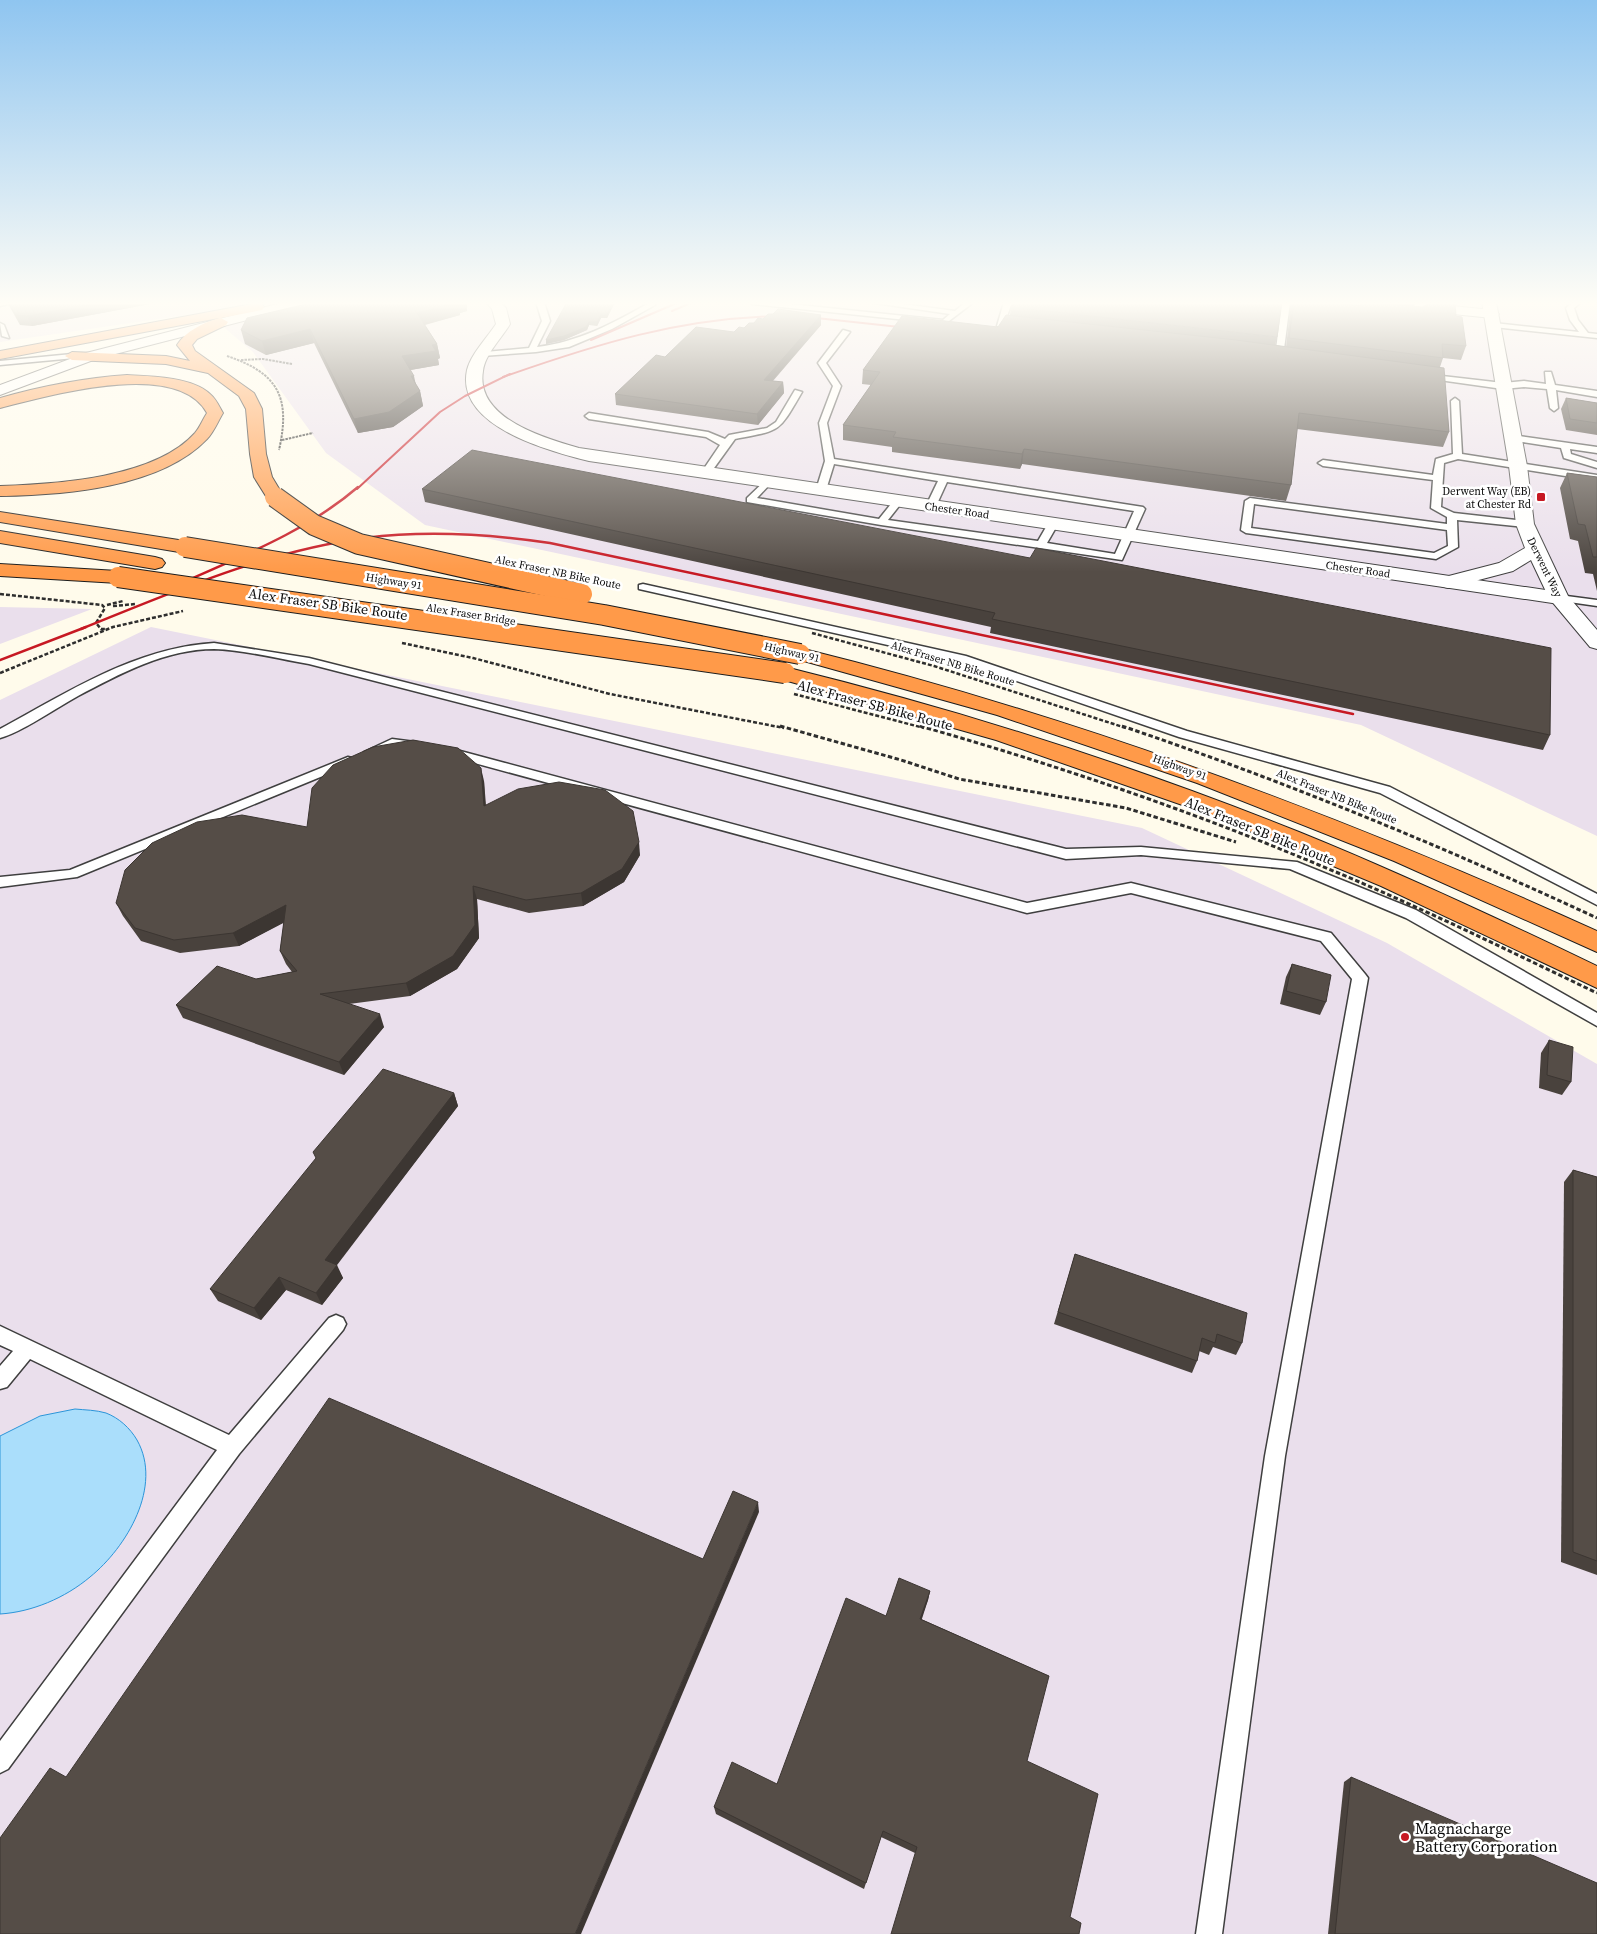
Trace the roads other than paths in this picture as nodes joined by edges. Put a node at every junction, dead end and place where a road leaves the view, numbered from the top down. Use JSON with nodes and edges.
{"nodes":[{"id":1,"x":45,"y":392,"type":"edge"},
{"id":2,"x":198,"y":392,"type":"edge"},
{"id":3,"x":245,"y":392,"type":"edge"},
{"id":4,"x":475,"y":392,"type":"edge"},
{"id":5,"x":798,"y":392,"type":"dead end"},
{"id":6,"x":835,"y":392,"type":"edge"},
{"id":7,"x":1504,"y":392,"type":"edge"},
{"id":8,"x":1552,"y":392,"type":"edge"},
{"id":9,"x":1455,"y":401,"type":"dead end"},
{"id":10,"x":0,"y":403,"type":"edge"},
{"id":11,"x":1554,"y":408,"type":"dead end"},
{"id":12,"x":589,"y":416,"type":"dead end"},
{"id":13,"x":1512,"y":438,"type":"junction"},
{"id":14,"x":725,"y":444,"type":"junction"},
{"id":15,"x":1564,"y":445,"type":"junction"},
{"id":16,"x":1597,"y":450,"type":"edge"},
{"id":17,"x":1458,"y":456,"type":"junction"},
{"id":18,"x":830,"y":461,"type":"junction"},
{"id":19,"x":1323,"y":463,"type":"dead end"},
{"id":20,"x":1597,"y":465,"type":"edge"},
{"id":21,"x":1518,"y":466,"type":"junction"},
{"id":22,"x":706,"y":473,"type":"junction"},
{"id":23,"x":1438,"y":478,"type":"junction"},
{"id":24,"x":1597,"y":478,"type":"edge"},
{"id":25,"x":944,"y":479,"type":"junction"},
{"id":26,"x":768,"y":482,"type":"junction"},
{"id":27,"x":821,"y":490,"type":"junction"},
{"id":28,"x":0,"y":491,"type":"edge"},
{"id":29,"x":898,"y":501,"type":"junction"},
{"id":30,"x":930,"y":506,"type":"junction"},
{"id":31,"x":1452,"y":516,"type":"junction"},
{"id":32,"x":0,"y":517,"type":"edge"},
{"id":33,"x":881,"y":522,"type":"junction"},
{"id":34,"x":1053,"y":524,"type":"junction"},
{"id":35,"x":1525,"y":524,"type":"junction"},
{"id":36,"x":1452,"y":528,"type":"junction"},
{"id":37,"x":1130,"y":535,"type":"junction"},
{"id":38,"x":0,"y":537,"type":"edge"},
{"id":39,"x":1041,"y":545,"type":"junction"},
{"id":40,"x":0,"y":550,"type":"edge"},
{"id":41,"x":1535,"y":550,"type":"junction"},
{"id":42,"x":155,"y":563,"type":"junction"},
{"id":43,"x":0,"y":570,"type":"edge"},
{"id":44,"x":1448,"y":582,"type":"junction"},
{"id":45,"x":643,"y":587,"type":"dead end"},
{"id":46,"x":1559,"y":598,"type":"junction"},
{"id":47,"x":1597,"y":602,"type":"edge"},
{"id":48,"x":1597,"y":643,"type":"edge"},
{"id":49,"x":800,"y":654,"type":"junction"},
{"id":50,"x":785,"y":682,"type":"junction"},
{"id":51,"x":0,"y":734,"type":"edge"},
{"id":52,"x":0,"y":882,"type":"edge"},
{"id":53,"x":1597,"y":900,"type":"edge"},
{"id":54,"x":1597,"y":942,"type":"edge"},
{"id":55,"x":1597,"y":978,"type":"edge"},
{"id":56,"x":1597,"y":1020,"type":"edge"},
{"id":57,"x":336,"y":1324,"type":"dead end"},
{"id":58,"x":0,"y":1335,"type":"edge"},
{"id":59,"x":28,"y":1348,"type":"junction"},
{"id":60,"x":0,"y":1380,"type":"edge"},
{"id":61,"x":232,"y":1447,"type":"junction"},
{"id":62,"x":0,"y":1762,"type":"edge"},
{"id":63,"x":1209,"y":1934,"type":"edge"}],
"edges":[{"from":1,"to":10,"type":"highway"},
{"from":2,"to":28,"type":"highway"},
{"from":3,"to":49,"type":"highway","bridge":true},
{"from":4,"to":22,"type":"street","name":"Chester Road"},
{"from":5,"to":14,"type":"lane"},
{"from":6,"to":18,"type":"lane"},
{"from":7,"to":13,"type":"street","name":"Derwent Way"},
{"from":8,"to":11,"type":"lane"},
{"from":9,"to":17,"type":"lane"},
{"from":12,"to":14,"type":"lane"},
{"from":13,"to":15,"type":"lane"},
{"from":13,"to":21,"type":"street","name":"Derwent Way"},
{"from":14,"to":22,"type":"lane"},
{"from":15,"to":16,"type":"lane"},
{"from":15,"to":20,"type":"lane"},
{"from":17,"to":21,"type":"lane"},
{"from":17,"to":23,"type":"lane"},
{"from":18,"to":25,"type":"lane"},
{"from":18,"to":27,"type":"lane"},
{"from":19,"to":23,"type":"lane"},
{"from":21,"to":24,"type":"lane"},
{"from":21,"to":35,"type":"street","name":"Derwent Way"},
{"from":22,"to":26,"type":"street","name":"Chester Road"},
{"from":23,"to":31,"type":"lane"},
{"from":25,"to":30,"type":"lane"},
{"from":25,"to":37,"type":"lane"},
{"from":26,"to":27,"type":"street","name":"Chester Road"},
{"from":26,"to":33,"type":"lane"},
{"from":27,"to":29,"type":"street","name":"Chester Road"},
{"from":29,"to":30,"type":"street","name":"Chester Road"},
{"from":29,"to":33,"type":"lane"},
{"from":30,"to":34,"type":"street","name":"Chester Road"},
{"from":31,"to":35,"type":"lane"},
{"from":31,"to":36,"type":"lane"},
{"from":32,"to":49,"type":"highway","name":"Highway 91","bridge":true},
{"from":33,"to":39,"type":"lane"},
{"from":34,"to":37,"type":"street","name":"Chester Road"},
{"from":34,"to":39,"type":"lane"},
{"from":35,"to":41,"type":"street","name":"Derwent Way"},
{"from":36,"to":36,"type":"lane"},
{"from":37,"to":39,"type":"lane"},
{"from":37,"to":44,"type":"street","name":"Chester Road"},
{"from":38,"to":42,"type":"highway"},
{"from":40,"to":42,"type":"highway"},
{"from":41,"to":44,"type":"street"},
{"from":41,"to":46,"type":"street","name":"Derwent Way"},
{"from":42,"to":50,"type":"highway","name":"Alex Fraser Bridge","bridge":true},
{"from":43,"to":50,"type":"highway","bridge":true},
{"from":44,"to":46,"type":"street","name":"Chester Road"},
{"from":45,"to":53,"type":"lane"},
{"from":46,"to":47,"type":"lane"},
{"from":46,"to":48,"type":"street","name":"Derwent Way"},
{"from":49,"to":54,"type":"highway","name":"Highway 91"},
{"from":50,"to":55,"type":"highway","name":"Highway 91"},
{"from":51,"to":56,"type":"lane"},
{"from":52,"to":63,"type":"lane"},
{"from":57,"to":61,"type":"lane"},
{"from":58,"to":59,"type":"lane"},
{"from":59,"to":60,"type":"lane"},
{"from":59,"to":61,"type":"lane"},
{"from":61,"to":62,"type":"lane"}]}
